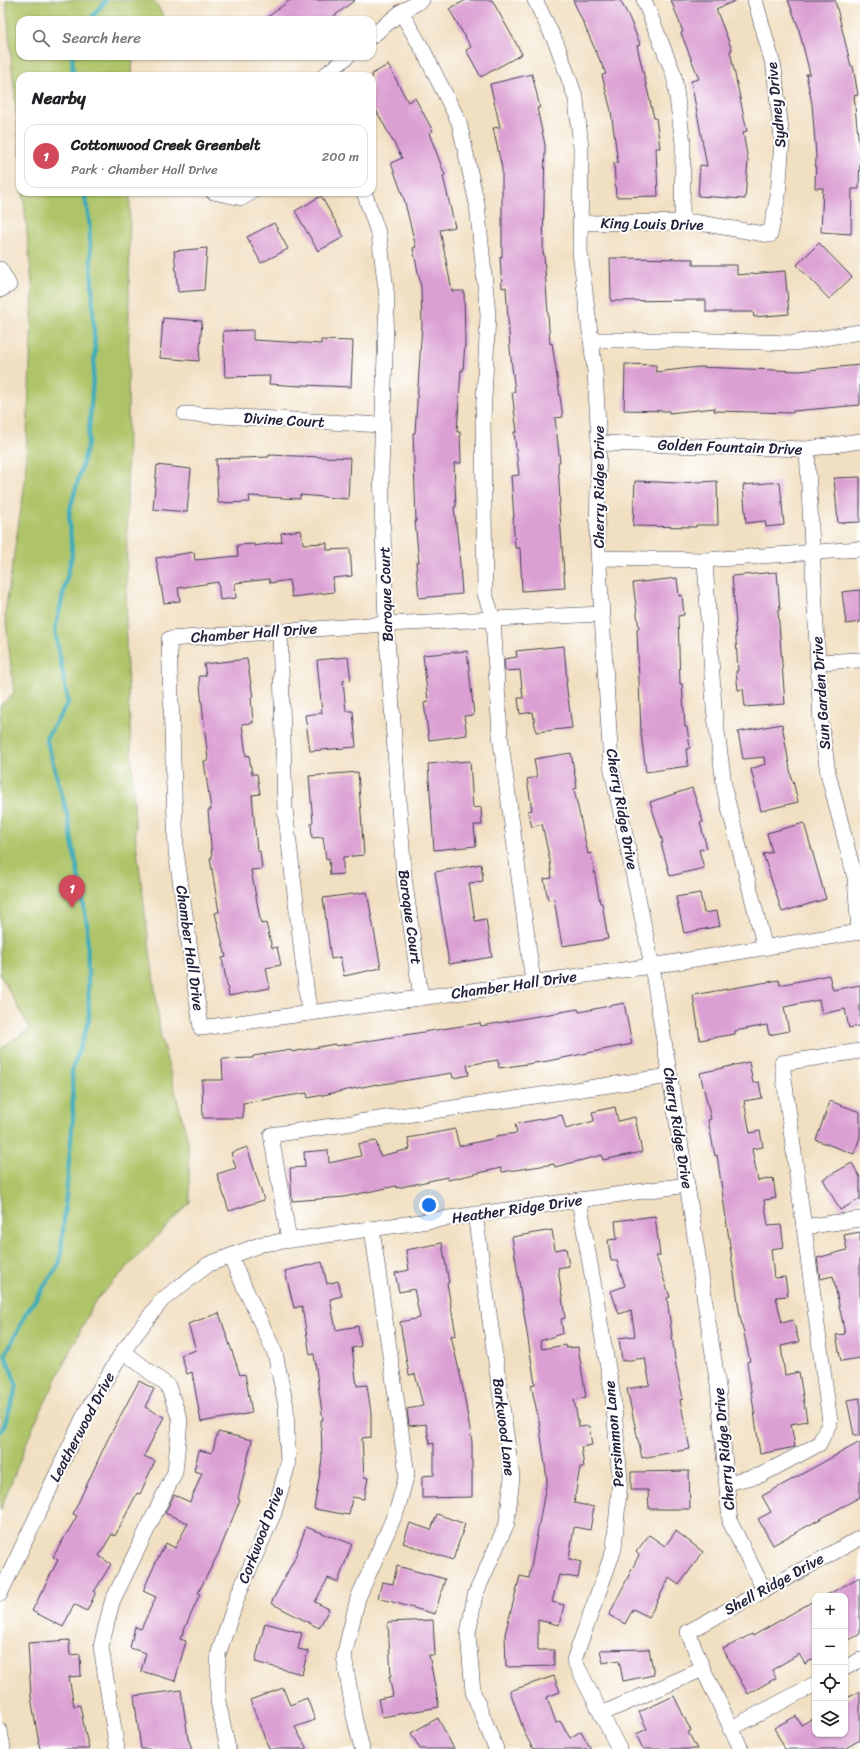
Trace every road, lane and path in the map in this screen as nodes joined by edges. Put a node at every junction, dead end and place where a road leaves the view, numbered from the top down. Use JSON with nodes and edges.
{"nodes":[{"id":1,"x":422,"y":0,"type":"edge"},
{"id":2,"x":535,"y":0,"type":"edge"},
{"id":3,"x":644,"y":0,"type":"edge"},
{"id":4,"x":755,"y":0,"type":"edge"},
{"id":5,"x":401,"y":12,"type":"junction"},
{"id":6,"x":376,"y":33,"type":"edge"},
{"id":7,"x":343,"y":60,"type":"edge"},
{"id":8,"x":329,"y":72,"type":"edge"},
{"id":9,"x":232,"y":196,"type":"edge"},
{"id":10,"x":245,"y":196,"type":"edge"},
{"id":11,"x":365,"y":196,"type":"edge"},
{"id":12,"x":682,"y":222,"type":"junction"},
{"id":13,"x":580,"y":223,"type":"junction"},
{"id":14,"x":770,"y":235,"type":"joint"},
{"id":15,"x":0,"y":269,"type":"edge"},
{"id":16,"x":5,"y":288,"type":"edge"},
{"id":17,"x":860,"y":332,"type":"edge"},
{"id":18,"x":591,"y":340,"type":"junction"},
{"id":19,"x":185,"y":414,"type":"dead end"},
{"id":20,"x":382,"y":425,"type":"junction"},
{"id":21,"x":860,"y":441,"type":"edge"},
{"id":22,"x":599,"y":443,"type":"junction"},
{"id":23,"x":807,"y":449,"type":"junction"},
{"id":24,"x":860,"y":549,"type":"edge"},
{"id":25,"x":813,"y":554,"type":"junction"},
{"id":26,"x":599,"y":558,"type":"junction"},
{"id":27,"x":705,"y":560,"type":"junction"},
{"id":28,"x":603,"y":614,"type":"junction"},
{"id":29,"x":493,"y":619,"type":"junction"},
{"id":30,"x":386,"y":624,"type":"junction"},
{"id":31,"x":280,"y":631,"type":"junction"},
{"id":32,"x":860,"y":660,"type":"edge"},
{"id":33,"x":818,"y":662,"type":"junction"},
{"id":34,"x":859,"y":932,"type":"edge"},
{"id":35,"x":765,"y":948,"type":"junction"},
{"id":36,"x":652,"y":966,"type":"junction"},
{"id":37,"x":533,"y":982,"type":"junction"},
{"id":38,"x":421,"y":998,"type":"junction"},
{"id":39,"x":309,"y":1013,"type":"junction"},
{"id":40,"x":860,"y":1051,"type":"edge"},
{"id":41,"x":670,"y":1076,"type":"junction"},
{"id":42,"x":687,"y":1185,"type":"junction"},
{"id":43,"x":579,"y":1200,"type":"junction"},
{"id":44,"x":475,"y":1214,"type":"junction"},
{"id":45,"x":860,"y":1219,"type":"edge"},
{"id":46,"x":804,"y":1227,"type":"junction"},
{"id":47,"x":372,"y":1229,"type":"junction"},
{"id":48,"x":289,"y":1240,"type":"junction"},
{"id":49,"x":230,"y":1256,"type":"junction"},
{"id":50,"x":123,"y":1351,"type":"junction"},
{"id":51,"x":727,"y":1483,"type":"junction"},
{"id":52,"x":860,"y":1538,"type":"edge"},
{"id":53,"x":764,"y":1590,"type":"junction"},
{"id":54,"x":0,"y":1594,"type":"edge"},
{"id":55,"x":860,"y":1660,"type":"edge"},
{"id":56,"x":848,"y":1666,"type":"edge"},
{"id":57,"x":704,"y":1669,"type":"junction"},
{"id":58,"x":812,"y":1686,"type":"edge"},
{"id":59,"x":601,"y":1714,"type":"junction"},
{"id":60,"x":730,"y":1729,"type":"junction"},
{"id":61,"x":0,"y":1731,"type":"edge"},
{"id":62,"x":3,"y":1749,"type":"edge"},
{"id":63,"x":117,"y":1749,"type":"edge"},
{"id":64,"x":228,"y":1749,"type":"edge"},
{"id":65,"x":362,"y":1749,"type":"edge"},
{"id":66,"x":496,"y":1749,"type":"edge"},
{"id":67,"x":619,"y":1749,"type":"edge"},
{"id":68,"x":741,"y":1749,"type":"edge"}],
"edges":[{"from":1,"to":5,"type":"street"},
{"from":2,"to":13,"type":"street","name":"Cherry Ridge Drive"},
{"from":3,"to":12,"type":"street"},
{"from":4,"to":14,"type":"street","name":"Sydney Drive"},
{"from":5,"to":6,"type":"street"},
{"from":5,"to":29,"type":"street"},
{"from":7,"to":8,"type":"street"},
{"from":9,"to":10,"type":"street"},
{"from":11,"to":20,"type":"street","name":"Baroque Court"},
{"from":12,"to":13,"type":"street","name":"King Louis Drive"},
{"from":12,"to":14,"type":"street","name":"King Louis Drive"},
{"from":13,"to":18,"type":"street","name":"Cherry Ridge Drive"},
{"from":15,"to":16,"type":"street"},
{"from":17,"to":18,"type":"street"},
{"from":18,"to":22,"type":"street","name":"Cherry Ridge Drive"},
{"from":19,"to":20,"type":"street","name":"Divine Court"},
{"from":20,"to":30,"type":"street","name":"Baroque Court"},
{"from":21,"to":23,"type":"street","name":"Golden Fountain Drive"},
{"from":22,"to":23,"type":"street","name":"Golden Fountain Drive"},
{"from":22,"to":26,"type":"street","name":"Cherry Ridge Drive"},
{"from":23,"to":25,"type":"street","name":"Sun Garden Drive"},
{"from":24,"to":25,"type":"street"},
{"from":25,"to":27,"type":"street"},
{"from":25,"to":33,"type":"street","name":"Sun Garden Drive"},
{"from":26,"to":27,"type":"street"},
{"from":26,"to":28,"type":"street","name":"Cherry Ridge Drive"},
{"from":27,"to":35,"type":"street"},
{"from":28,"to":29,"type":"street","name":"Chamber Hall Drive"},
{"from":28,"to":36,"type":"street","name":"Cherry Ridge Drive"},
{"from":29,"to":30,"type":"street","name":"Chamber Hall Drive"},
{"from":29,"to":37,"type":"street"},
{"from":30,"to":31,"type":"street","name":"Chamber Hall Drive"},
{"from":30,"to":38,"type":"street","name":"Baroque Court"},
{"from":31,"to":39,"type":"street"},
{"from":31,"to":39,"type":"street","name":"Chamber Hall Drive"},
{"from":32,"to":33,"type":"street"},
{"from":33,"to":34,"type":"street","name":"Sun Garden Drive"},
{"from":34,"to":35,"type":"street","name":"Chamber Hall Drive"},
{"from":35,"to":36,"type":"street","name":"Chamber Hall Drive"},
{"from":36,"to":37,"type":"street","name":"Chamber Hall Drive"},
{"from":36,"to":41,"type":"street","name":"Cherry Ridge Drive"},
{"from":37,"to":38,"type":"street","name":"Chamber Hall Drive"},
{"from":38,"to":39,"type":"street","name":"Chamber Hall Drive"},
{"from":40,"to":46,"type":"street"},
{"from":41,"to":42,"type":"street","name":"Cherry Ridge Drive"},
{"from":41,"to":48,"type":"street"},
{"from":42,"to":43,"type":"street","name":"Heather Ridge Drive"},
{"from":42,"to":51,"type":"street","name":"Cherry Ridge Drive"},
{"from":43,"to":44,"type":"street","name":"Heather Ridge Drive"},
{"from":43,"to":59,"type":"street","name":"Persimmon Lane"},
{"from":44,"to":47,"type":"street","name":"Heather Ridge Drive"},
{"from":44,"to":66,"type":"street","name":"Barkwood Lane"},
{"from":45,"to":46,"type":"street"},
{"from":46,"to":51,"type":"street"},
{"from":47,"to":48,"type":"street","name":"Heather Ridge Drive"},
{"from":47,"to":65,"type":"street"},
{"from":48,"to":49,"type":"street","name":"Heather Ridge Drive"},
{"from":49,"to":50,"type":"street","name":"Leatherwood Drive"},
{"from":49,"to":64,"type":"street","name":"Corkwood Drive"},
{"from":50,"to":54,"type":"street","name":"Leatherwood Drive"},
{"from":50,"to":63,"type":"street"},
{"from":51,"to":53,"type":"street","name":"Cherry Ridge Drive"},
{"from":52,"to":53,"type":"street","name":"Shell Ridge Drive"},
{"from":53,"to":57,"type":"street","name":"Shell Ridge Drive"},
{"from":55,"to":56,"type":"street"},
{"from":57,"to":59,"type":"street"},
{"from":57,"to":60,"type":"street"},
{"from":58,"to":60,"type":"street"},
{"from":59,"to":67,"type":"street","name":"Persimmon Lane"},
{"from":60,"to":68,"type":"street"},
{"from":61,"to":62,"type":"street"}]}
